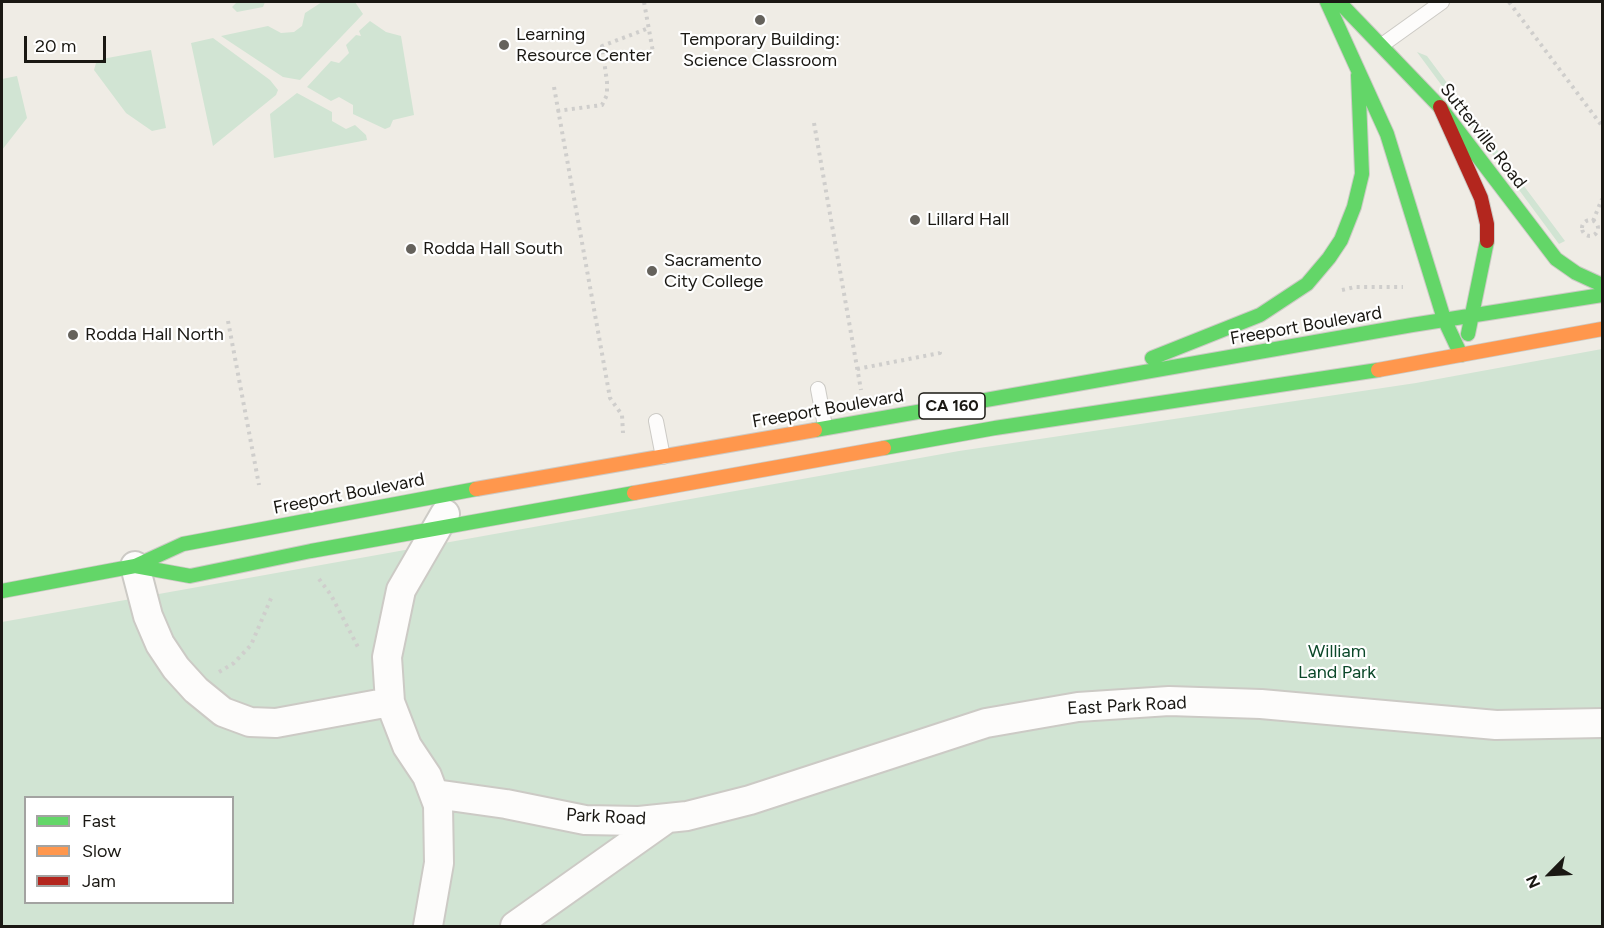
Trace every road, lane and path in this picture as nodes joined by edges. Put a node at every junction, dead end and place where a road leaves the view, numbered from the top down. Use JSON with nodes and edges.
{"nodes":[{"id":1,"x":644,"y":2,"type":"edge"},
{"id":2,"x":1328,"y":2,"type":"edge"},
{"id":3,"x":1442,"y":2,"type":"edge"},
{"id":4,"x":1509,"y":2,"type":"edge"},
{"id":5,"x":1349,"y":4,"type":"edge"},
{"id":6,"x":649,"y":28,"type":"junction"},
{"id":7,"x":1382,"y":45,"type":"junction"},
{"id":8,"x":652,"y":52,"type":"dead end"},
{"id":9,"x":1358,"y":75,"type":"junction"},
{"id":10,"x":554,"y":87,"type":"dead end"},
{"id":11,"x":1440,"y":107,"type":"junction"},
{"id":12,"x":557,"y":111,"type":"junction"},
{"id":13,"x":814,"y":123,"type":"dead end"},
{"id":14,"x":1602,"y":126,"type":"edge"},
{"id":15,"x":1602,"y":199,"type":"edge"},
{"id":16,"x":1593,"y":221,"type":"junction"},
{"id":17,"x":1413,"y":285,"type":"dead end"},
{"id":18,"x":1602,"y":285,"type":"edge"},
{"id":19,"x":1339,"y":291,"type":"dead end"},
{"id":20,"x":1602,"y":295,"type":"edge"},
{"id":21,"x":1474,"y":316,"type":"junction"},
{"id":22,"x":1444,"y":320,"type":"junction"},
{"id":23,"x":228,"y":321,"type":"dead end"},
{"id":24,"x":1602,"y":329,"type":"edge"},
{"id":25,"x":939,"y":348,"type":"dead end"},
{"id":26,"x":1461,"y":355,"type":"junction"},
{"id":27,"x":857,"y":369,"type":"junction"},
{"id":28,"x":1095,"y":382,"type":"junction"},
{"id":29,"x":818,"y":389,"type":"dead end"},
{"id":30,"x":861,"y":390,"type":"dead end"},
{"id":31,"x":656,"y":421,"type":"dead end"},
{"id":32,"x":825,"y":426,"type":"junction"},
{"id":33,"x":623,"y":433,"type":"dead end"},
{"id":34,"x":663,"y":457,"type":"junction"},
{"id":35,"x":259,"y":485,"type":"dead end"},
{"id":36,"x":459,"y":492,"type":"junction"},
{"id":37,"x":436,"y":530,"type":"junction"},
{"id":38,"x":135,"y":566,"type":"junction"},
{"id":39,"x":317,"y":574,"type":"dead end"},
{"id":40,"x":2,"y":591,"type":"edge"},
{"id":41,"x":272,"y":596,"type":"dead end"},
{"id":42,"x":359,"y":649,"type":"dead end"},
{"id":43,"x":218,"y":673,"type":"dead end"},
{"id":44,"x":390,"y":702,"type":"junction"},
{"id":45,"x":1602,"y":723,"type":"edge"},
{"id":46,"x":435,"y":794,"type":"junction"},
{"id":47,"x":666,"y":819,"type":"junction"},
{"id":48,"x":428,"y":927,"type":"edge"},
{"id":49,"x":515,"y":927,"type":"edge"}],
"edges":[{"from":1,"to":6,"type":"path"},
{"from":2,"to":9,"type":"main road"},
{"from":3,"to":7,"type":"lane"},
{"from":4,"to":14,"type":"path"},
{"from":5,"to":7,"type":"main road","name":"Sutterville Road"},
{"from":6,"to":8,"type":"path"},
{"from":6,"to":12,"type":"path"},
{"from":7,"to":11,"type":"main road","name":"Sutterville Road"},
{"from":9,"to":22,"type":"main road"},
{"from":9,"to":28,"type":"main road"},
{"from":10,"to":12,"type":"path"},
{"from":11,"to":18,"type":"main road","name":"Sutterville Road"},
{"from":11,"to":21,"type":"main road"},
{"from":12,"to":33,"type":"path"},
{"from":13,"to":27,"type":"path"},
{"from":15,"to":16,"type":"path"},
{"from":16,"to":16,"type":"path"},
{"from":17,"to":19,"type":"path"},
{"from":20,"to":21,"type":"main road","name":"Freeport Boulevard"},
{"from":21,"to":22,"type":"main road","name":"Freeport Boulevard","number":"CA 160"},
{"from":21,"to":26,"type":"main road"},
{"from":22,"to":26,"type":"main road"},
{"from":22,"to":28,"type":"main road","name":"Freeport Boulevard","number":"CA 160"},
{"from":23,"to":35,"type":"path"},
{"from":24,"to":26,"type":"main road","name":"Freeport Boulevard"},
{"from":25,"to":27,"type":"path"},
{"from":26,"to":37,"type":"main road","name":"Freeport Boulevard"},
{"from":27,"to":30,"type":"path"},
{"from":28,"to":32,"type":"main road","name":"Freeport Boulevard","number":"CA 160"},
{"from":29,"to":32,"type":"lane"},
{"from":31,"to":34,"type":"lane"},
{"from":32,"to":34,"type":"main road","name":"Freeport Boulevard","number":"CA 160"},
{"from":34,"to":36,"type":"main road","name":"Freeport Boulevard","number":"CA 160"},
{"from":36,"to":37,"type":"street"},
{"from":36,"to":38,"type":"main road","name":"Freeport Boulevard"},
{"from":37,"to":38,"type":"main road","name":"Freeport Boulevard"},
{"from":37,"to":44,"type":"street"},
{"from":38,"to":40,"type":"main road","name":"Freeport Boulevard"},
{"from":38,"to":44,"type":"street"},
{"from":39,"to":42,"type":"path"},
{"from":41,"to":43,"type":"path"},
{"from":44,"to":46,"type":"street"},
{"from":45,"to":47,"type":"street","name":"East Park Road"},
{"from":46,"to":47,"type":"street","name":"Park Road"},
{"from":46,"to":48,"type":"street"},
{"from":47,"to":49,"type":"street","name":"Park Road"}]}
